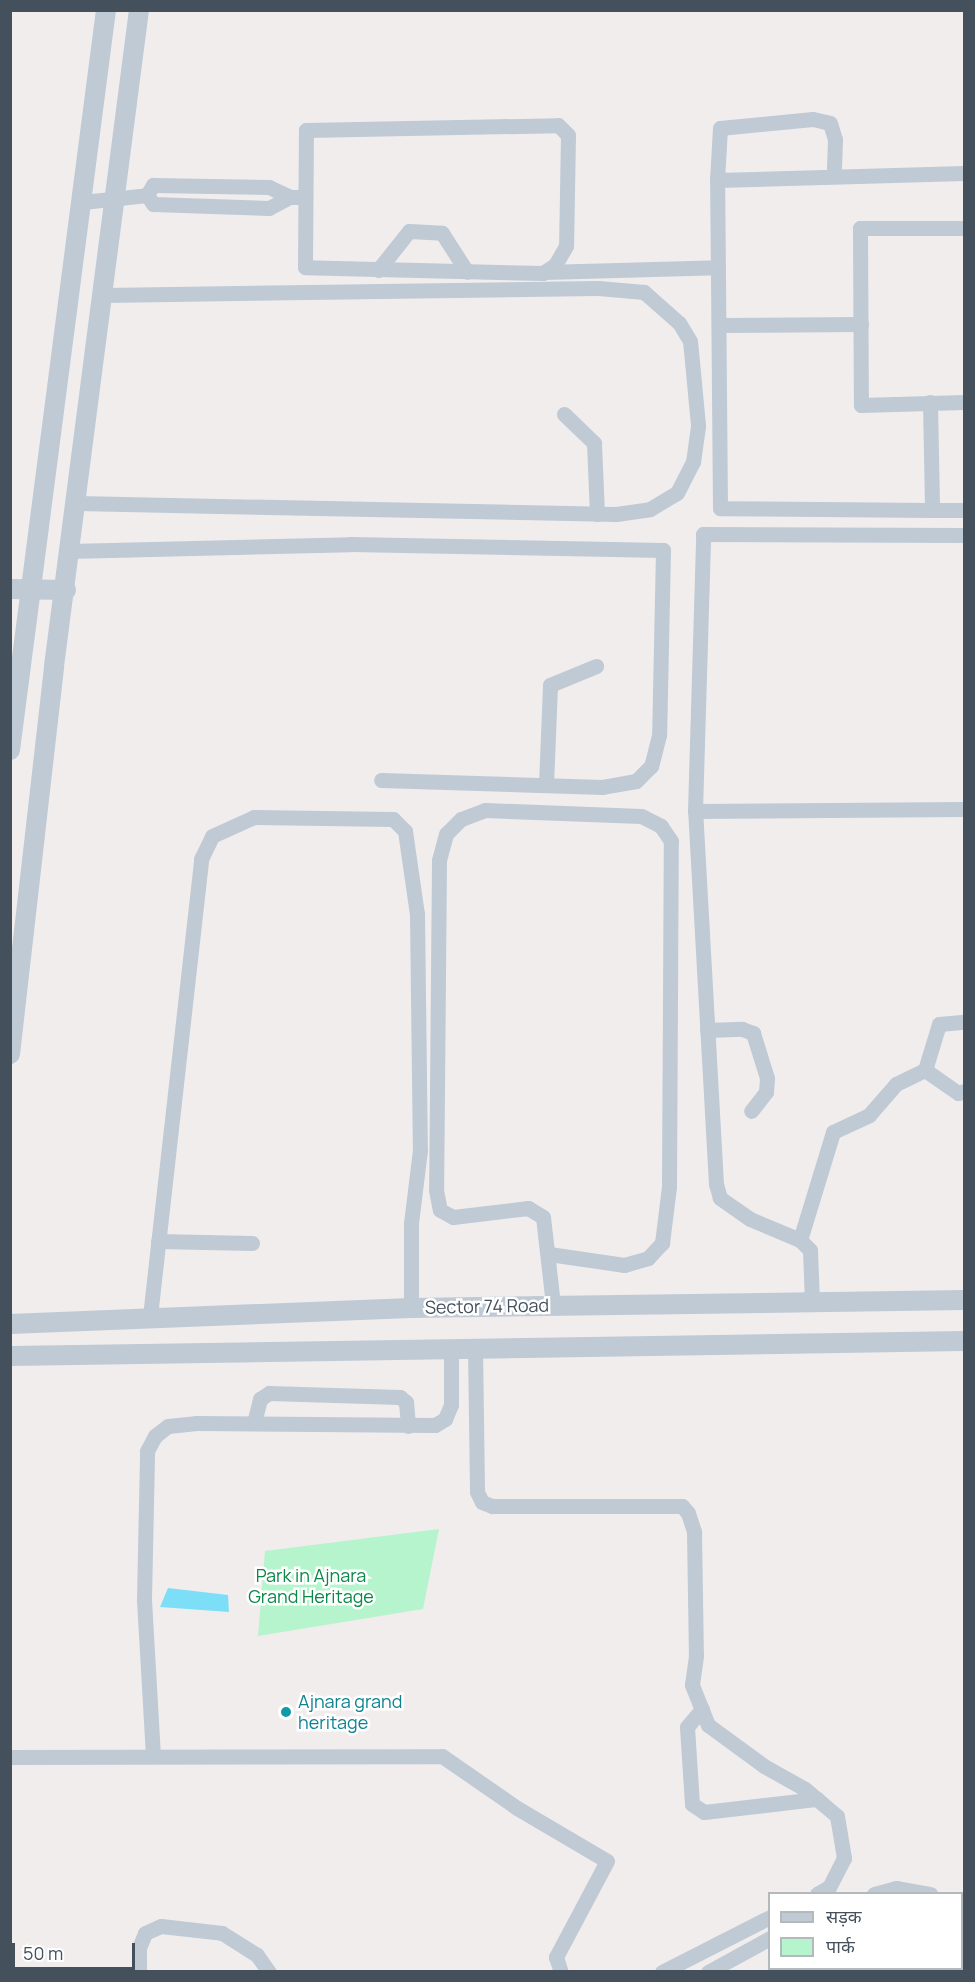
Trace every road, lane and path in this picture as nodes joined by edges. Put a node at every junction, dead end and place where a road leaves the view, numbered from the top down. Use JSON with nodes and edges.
{"nodes":[{"id":1,"x":105,"y":10,"type":"edge"},
{"id":2,"x":139,"y":10,"type":"edge"},
{"id":3,"x":964,"y":173,"type":"edge"},
{"id":4,"x":834,"y":175,"type":"junction"},
{"id":5,"x":717,"y":180,"type":"junction"},
{"id":6,"x":114,"y":197,"type":"junction"},
{"id":7,"x":297,"y":197,"type":"junction"},
{"id":8,"x":83,"y":202,"type":"junction"},
{"id":9,"x":964,"y":228,"type":"edge"},
{"id":10,"x":718,"y":267,"type":"junction"},
{"id":11,"x":378,"y":270,"type":"junction"},
{"id":12,"x":467,"y":272,"type":"junction"},
{"id":13,"x":543,"y":273,"type":"junction"},
{"id":14,"x":103,"y":295,"type":"junction"},
{"id":15,"x":861,"y":324,"type":"junction"},
{"id":16,"x":719,"y":325,"type":"junction"},
{"id":17,"x":930,"y":402,"type":"junction"},
{"id":18,"x":964,"y":402,"type":"edge"},
{"id":19,"x":564,"y":414,"type":"dead end"},
{"id":20,"x":76,"y":503,"type":"junction"},
{"id":21,"x":932,"y":510,"type":"junction"},
{"id":22,"x":964,"y":510,"type":"edge"},
{"id":23,"x":597,"y":514,"type":"junction"},
{"id":24,"x":964,"y":535,"type":"edge"},
{"id":25,"x":69,"y":551,"type":"junction"},
{"id":26,"x":10,"y":589,"type":"edge"},
{"id":27,"x":32,"y":590,"type":"junction"},
{"id":28,"x":66,"y":590,"type":"junction"},
{"id":29,"x":596,"y":666,"type":"dead end"},
{"id":30,"x":10,"y":750,"type":"edge"},
{"id":31,"x":381,"y":780,"type":"dead end"},
{"id":32,"x":546,"y":785,"type":"junction"},
{"id":33,"x":964,"y":809,"type":"edge"},
{"id":34,"x":695,"y":811,"type":"junction"},
{"id":35,"x":964,"y":1022,"type":"edge"},
{"id":36,"x":707,"y":1030,"type":"junction"},
{"id":37,"x":10,"y":1054,"type":"edge"},
{"id":38,"x":925,"y":1070,"type":"junction"},
{"id":39,"x":964,"y":1091,"type":"edge"},
{"id":40,"x":751,"y":1111,"type":"dead end"},
{"id":41,"x":800,"y":1240,"type":"junction"},
{"id":42,"x":158,"y":1241,"type":"junction"},
{"id":43,"x":252,"y":1243,"type":"dead end"},
{"id":44,"x":549,"y":1254,"type":"junction"},
{"id":45,"x":964,"y":1300,"type":"edge"},
{"id":46,"x":812,"y":1302,"type":"junction"},
{"id":47,"x":553,"y":1305,"type":"junction"},
{"id":48,"x":411,"y":1308,"type":"junction"},
{"id":49,"x":150,"y":1316,"type":"junction"},
{"id":50,"x":10,"y":1324,"type":"edge"},
{"id":51,"x":964,"y":1341,"type":"edge"},
{"id":52,"x":475,"y":1346,"type":"junction"},
{"id":53,"x":451,"y":1347,"type":"junction"},
{"id":54,"x":10,"y":1356,"type":"edge"},
{"id":55,"x":451,"y":1405,"type":"junction"},
{"id":56,"x":476,"y":1405,"type":"junction"},
{"id":57,"x":254,"y":1423,"type":"junction"},
{"id":58,"x":408,"y":1426,"type":"junction"},
{"id":59,"x":702,"y":1709,"type":"junction"},
{"id":60,"x":10,"y":1756,"type":"edge"},
{"id":61,"x":153,"y":1756,"type":"junction"},
{"id":62,"x":816,"y":1799,"type":"junction"},
{"id":63,"x":819,"y":1892,"type":"edge"},
{"id":64,"x":878,"y":1892,"type":"edge"},
{"id":65,"x":923,"y":1892,"type":"edge"},
{"id":66,"x":768,"y":1918,"type":"edge"},
{"id":67,"x":768,"y":1939,"type":"edge"},
{"id":68,"x":139,"y":1971,"type":"edge"},
{"id":69,"x":269,"y":1971,"type":"edge"},
{"id":70,"x":561,"y":1971,"type":"edge"},
{"id":71,"x":662,"y":1971,"type":"edge"},
{"id":72,"x":708,"y":1971,"type":"edge"}],
"edges":[{"from":1,"to":8,"type":"street"},
{"from":2,"to":6,"type":"street"},
{"from":3,"to":4,"type":"street"},
{"from":4,"to":5,"type":"street"},
{"from":4,"to":5,"type":"street"},
{"from":5,"to":10,"type":"street"},
{"from":6,"to":7,"type":"street"},
{"from":6,"to":8,"type":"street"},
{"from":6,"to":14,"type":"street"},
{"from":7,"to":11,"type":"street"},
{"from":7,"to":13,"type":"street"},
{"from":8,"to":27,"type":"street"},
{"from":9,"to":15,"type":"street"},
{"from":10,"to":13,"type":"street"},
{"from":10,"to":16,"type":"street"},
{"from":11,"to":12,"type":"street"},
{"from":11,"to":12,"type":"street"},
{"from":12,"to":13,"type":"street"},
{"from":14,"to":20,"type":"street"},
{"from":14,"to":23,"type":"street"},
{"from":15,"to":16,"type":"street"},
{"from":15,"to":17,"type":"street"},
{"from":16,"to":21,"type":"street"},
{"from":17,"to":18,"type":"street"},
{"from":17,"to":21,"type":"street"},
{"from":19,"to":23,"type":"street"},
{"from":20,"to":23,"type":"street"},
{"from":20,"to":25,"type":"street"},
{"from":21,"to":22,"type":"street"},
{"from":24,"to":34,"type":"street"},
{"from":25,"to":28,"type":"street"},
{"from":25,"to":32,"type":"street"},
{"from":26,"to":27,"type":"street"},
{"from":27,"to":28,"type":"street"},
{"from":27,"to":30,"type":"street"},
{"from":28,"to":37,"type":"street"},
{"from":29,"to":32,"type":"street"},
{"from":31,"to":32,"type":"street"},
{"from":33,"to":34,"type":"street"},
{"from":34,"to":36,"type":"street"},
{"from":35,"to":38,"type":"street"},
{"from":36,"to":40,"type":"street"},
{"from":36,"to":41,"type":"street"},
{"from":38,"to":39,"type":"street"},
{"from":38,"to":41,"type":"street"},
{"from":41,"to":46,"type":"street"},
{"from":42,"to":43,"type":"street"},
{"from":42,"to":48,"type":"street"},
{"from":42,"to":49,"type":"street"},
{"from":44,"to":44,"type":"street"},
{"from":44,"to":47,"type":"street"},
{"from":45,"to":46,"type":"street","name":"Sector 74 Road"},
{"from":46,"to":47,"type":"street","name":"Sector 74 Road"},
{"from":47,"to":48,"type":"street","name":"Sector 74 Road"},
{"from":48,"to":49,"type":"street","name":"Sector 74 Road"},
{"from":49,"to":50,"type":"street","name":"Sector 74 Road"},
{"from":51,"to":52,"type":"street"},
{"from":52,"to":53,"type":"street"},
{"from":52,"to":56,"type":"street"},
{"from":53,"to":54,"type":"street"},
{"from":53,"to":55,"type":"street"},
{"from":55,"to":56,"type":"street"},
{"from":55,"to":58,"type":"street"},
{"from":56,"to":59,"type":"street"},
{"from":57,"to":58,"type":"street"},
{"from":57,"to":58,"type":"street"},
{"from":57,"to":61,"type":"street"},
{"from":59,"to":62,"type":"street"},
{"from":59,"to":62,"type":"street"},
{"from":60,"to":61,"type":"street"},
{"from":61,"to":70,"type":"street"},
{"from":62,"to":63,"type":"street"},
{"from":64,"to":65,"type":"street"},
{"from":66,"to":71,"type":"street"},
{"from":67,"to":72,"type":"street"},
{"from":68,"to":69,"type":"street"}]}
